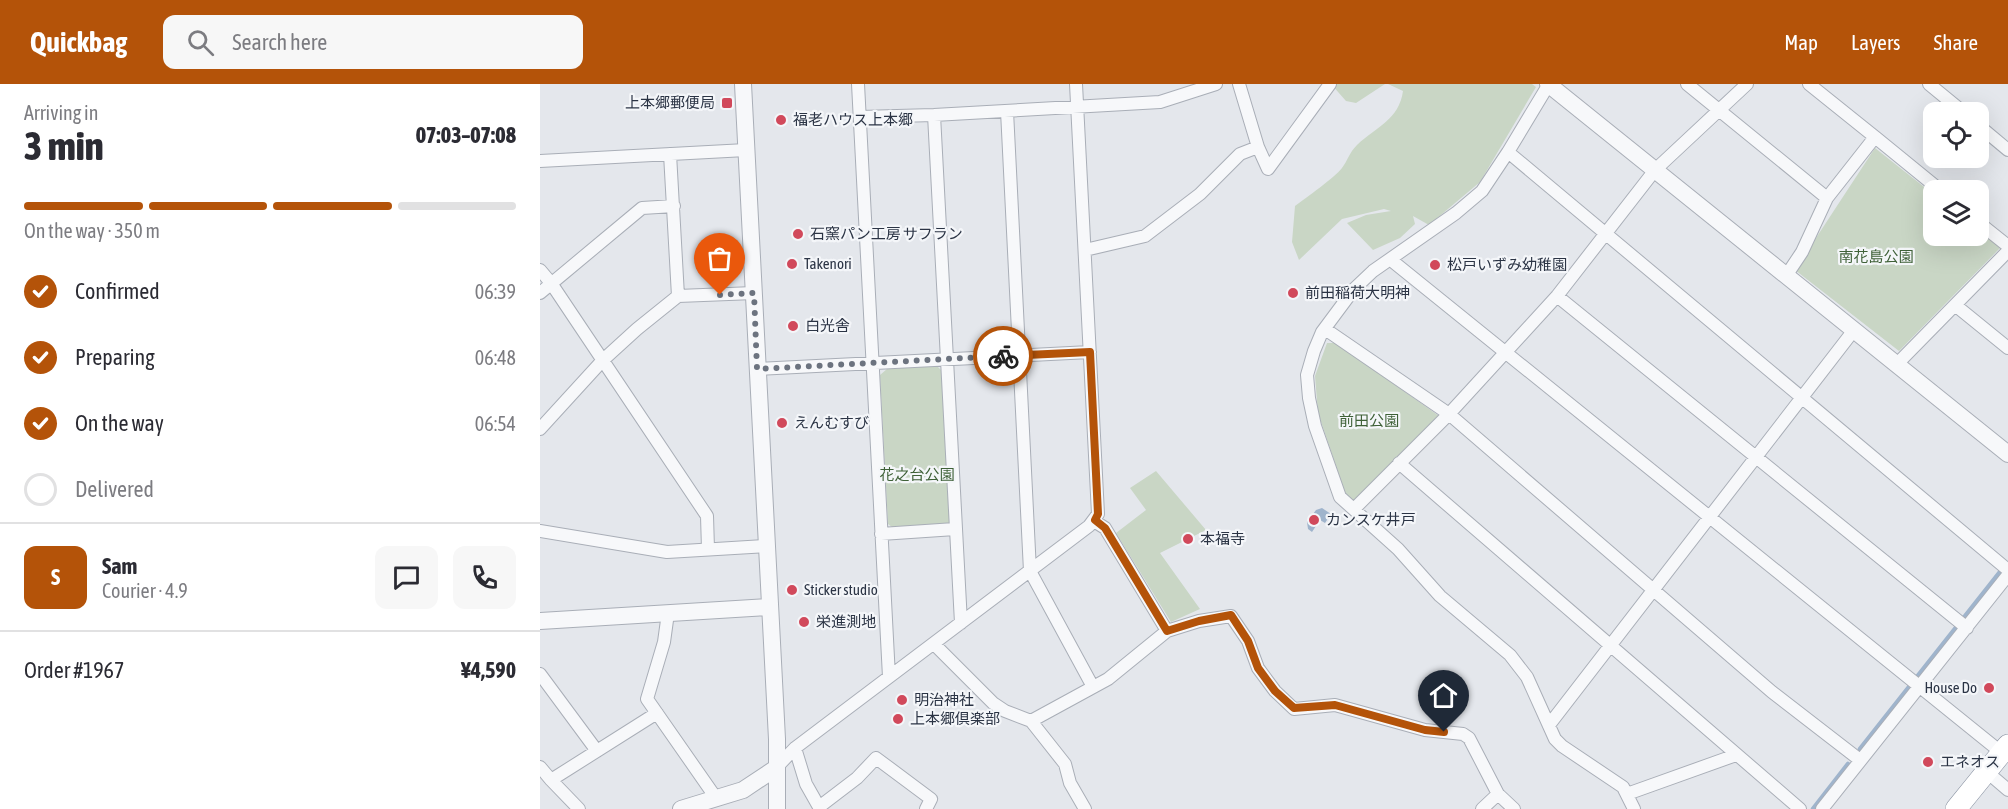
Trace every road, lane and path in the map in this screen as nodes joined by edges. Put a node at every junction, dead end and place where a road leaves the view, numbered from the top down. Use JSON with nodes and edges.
{"nodes":[{"id":1,"x":742,"y":84,"type":"edge"},
{"id":2,"x":858,"y":84,"type":"edge"},
{"id":3,"x":1076,"y":84,"type":"edge"},
{"id":4,"x":1216,"y":84,"type":"edge"},
{"id":5,"x":1239,"y":84,"type":"edge"},
{"id":6,"x":1330,"y":84,"type":"edge"},
{"id":7,"x":1549,"y":84,"type":"edge"},
{"id":8,"x":1687,"y":84,"type":"edge"},
{"id":9,"x":1747,"y":84,"type":"edge"},
{"id":10,"x":1809,"y":84,"type":"edge"},
{"id":11,"x":1929,"y":84,"type":"edge"},
{"id":12,"x":1951,"y":102,"type":"edge"},
{"id":13,"x":1077,"y":106,"type":"junction"},
{"id":14,"x":1007,"y":111,"type":"junction"},
{"id":15,"x":1719,"y":111,"type":"junction"},
{"id":16,"x":934,"y":115,"type":"junction"},
{"id":17,"x":860,"y":117,"type":"junction"},
{"id":18,"x":1989,"y":134,"type":"edge"},
{"id":19,"x":1875,"y":137,"type":"junction"},
{"id":20,"x":1258,"y":147,"type":"junction"},
{"id":21,"x":746,"y":150,"type":"junction"},
{"id":22,"x":2008,"y":150,"type":"edge"},
{"id":23,"x":1508,"y":152,"type":"junction"},
{"id":24,"x":670,"y":154,"type":"junction"},
{"id":25,"x":540,"y":160,"type":"edge"},
{"id":26,"x":1655,"y":170,"type":"junction"},
{"id":27,"x":1928,"y":180,"type":"edge"},
{"id":28,"x":1827,"y":198,"type":"junction"},
{"id":29,"x":674,"y":206,"type":"junction"},
{"id":30,"x":1989,"y":231,"type":"edge"},
{"id":31,"x":1605,"y":232,"type":"junction"},
{"id":32,"x":2008,"y":246,"type":"edge"},
{"id":33,"x":1084,"y":250,"type":"junction"},
{"id":34,"x":2008,"y":250,"type":"edge"},
{"id":35,"x":1391,"y":260,"type":"junction"},
{"id":36,"x":540,"y":270,"type":"edge"},
{"id":37,"x":1786,"y":276,"type":"junction"},
{"id":38,"x":551,"y":283,"type":"junction"},
{"id":39,"x":540,"y":292,"type":"edge"},
{"id":40,"x":754,"y":293,"type":"junction"},
{"id":41,"x":678,"y":296,"type":"junction"},
{"id":42,"x":1557,"y":296,"type":"junction"},
{"id":43,"x":1955,"y":305,"type":"junction"},
{"id":44,"x":1325,"y":329,"type":"junction"},
{"id":45,"x":1854,"y":330,"type":"junction"},
{"id":46,"x":2008,"y":348,"type":"edge"},
{"id":47,"x":1505,"y":351,"type":"junction"},
{"id":48,"x":1090,"y":352,"type":"junction"},
{"id":49,"x":1019,"y":355,"type":"junction"},
{"id":50,"x":947,"y":358,"type":"junction"},
{"id":51,"x":603,"y":360,"type":"junction"},
{"id":52,"x":872,"y":362,"type":"junction"},
{"id":53,"x":1897,"y":364,"type":"junction"},
{"id":54,"x":757,"y":369,"type":"junction"},
{"id":55,"x":1802,"y":399,"type":"junction"},
{"id":56,"x":1449,"y":414,"type":"junction"},
{"id":57,"x":540,"y":429,"type":"edge"},
{"id":58,"x":2008,"y":454,"type":"edge"},
{"id":59,"x":1757,"y":458,"type":"junction"},
{"id":60,"x":1399,"y":464,"type":"junction"},
{"id":61,"x":1354,"y":509,"type":"junction"},
{"id":62,"x":1710,"y":517,"type":"junction"},
{"id":63,"x":1095,"y":520,"type":"junction"},
{"id":64,"x":956,"y":529,"type":"junction"},
{"id":65,"x":540,"y":531,"type":"edge"},
{"id":66,"x":881,"y":534,"type":"junction"},
{"id":67,"x":766,"y":546,"type":"junction"},
{"id":68,"x":708,"y":549,"type":"junction"},
{"id":69,"x":2008,"y":570,"type":"edge"},
{"id":70,"x":1030,"y":571,"type":"junction"},
{"id":71,"x":2008,"y":575,"type":"edge"},
{"id":72,"x":1654,"y":591,"type":"junction"},
{"id":73,"x":769,"y":607,"type":"junction"},
{"id":74,"x":668,"y":613,"type":"junction"},
{"id":75,"x":540,"y":621,"type":"edge"},
{"id":76,"x":961,"y":623,"type":"junction"},
{"id":77,"x":1967,"y":628,"type":"junction"},
{"id":78,"x":1167,"y":631,"type":"junction"},
{"id":79,"x":934,"y":644,"type":"junction"},
{"id":80,"x":1611,"y":646,"type":"junction"},
{"id":81,"x":540,"y":674,"type":"edge"},
{"id":82,"x":889,"y":677,"type":"junction"},
{"id":83,"x":1093,"y":687,"type":"junction"},
{"id":84,"x":1920,"y":688,"type":"junction"},
{"id":85,"x":657,"y":713,"type":"junction"},
{"id":86,"x":1031,"y":721,"type":"junction"},
{"id":87,"x":1549,"y":725,"type":"junction"},
{"id":88,"x":795,"y":748,"type":"junction"},
{"id":89,"x":2005,"y":749,"type":"edge"},
{"id":90,"x":597,"y":751,"type":"junction"},
{"id":91,"x":1736,"y":755,"type":"junction"},
{"id":92,"x":1860,"y":760,"type":"junction"},
{"id":93,"x":540,"y":767,"type":"edge"},
{"id":94,"x":776,"y":768,"type":"junction"},
{"id":95,"x":1987,"y":772,"type":"junction"},
{"id":96,"x":550,"y":780,"type":"junction"},
{"id":97,"x":2008,"y":790,"type":"edge"},
{"id":98,"x":1498,"y":794,"type":"junction"},
{"id":99,"x":1627,"y":794,"type":"junction"},
{"id":100,"x":716,"y":798,"type":"junction"},
{"id":101,"x":579,"y":809,"type":"edge"},
{"id":102,"x":681,"y":809,"type":"edge"},
{"id":103,"x":777,"y":809,"type":"edge"},
{"id":104,"x":926,"y":809,"type":"edge"},
{"id":105,"x":1085,"y":809,"type":"edge"},
{"id":106,"x":1482,"y":809,"type":"edge"},
{"id":107,"x":1514,"y":809,"type":"edge"},
{"id":108,"x":1634,"y":809,"type":"edge"},
{"id":109,"x":1800,"y":809,"type":"edge"},
{"id":110,"x":1822,"y":809,"type":"edge"},
{"id":111,"x":1956,"y":809,"type":"edge"}],
"edges":[{"from":1,"to":21,"type":"street"},
{"from":2,"to":17,"type":"street"},
{"from":3,"to":13,"type":"street"},
{"from":4,"to":13,"type":"street"},
{"from":5,"to":20,"type":"street"},
{"from":6,"to":20,"type":"street"},
{"from":7,"to":23,"type":"street"},
{"from":7,"to":26,"type":"street"},
{"from":8,"to":15,"type":"street"},
{"from":9,"to":15,"type":"street"},
{"from":10,"to":19,"type":"street"},
{"from":11,"to":12,"type":"street"},
{"from":13,"to":14,"type":"street"},
{"from":13,"to":33,"type":"street"},
{"from":14,"to":16,"type":"street"},
{"from":14,"to":49,"type":"street"},
{"from":15,"to":26,"type":"street"},
{"from":15,"to":28,"type":"street"},
{"from":16,"to":17,"type":"street"},
{"from":16,"to":50,"type":"street"},
{"from":17,"to":52,"type":"street"},
{"from":18,"to":22,"type":"street"},
{"from":19,"to":27,"type":"street"},
{"from":19,"to":28,"type":"street"},
{"from":20,"to":33,"type":"street"},
{"from":21,"to":24,"type":"street"},
{"from":21,"to":40,"type":"street"},
{"from":23,"to":31,"type":"street"},
{"from":23,"to":35,"type":"street"},
{"from":24,"to":25,"type":"street"},
{"from":24,"to":29,"type":"street"},
{"from":26,"to":31,"type":"street"},
{"from":26,"to":37,"type":"street"},
{"from":28,"to":37,"type":"street"},
{"from":29,"to":38,"type":"street"},
{"from":29,"to":41,"type":"street"},
{"from":30,"to":32,"type":"street"},
{"from":31,"to":42,"type":"street"},
{"from":31,"to":55,"type":"street"},
{"from":33,"to":48,"type":"street"},
{"from":34,"to":43,"type":"street"},
{"from":35,"to":44,"type":"street"},
{"from":35,"to":47,"type":"street"},
{"from":36,"to":38,"type":"street"},
{"from":37,"to":45,"type":"street"},
{"from":38,"to":39,"type":"street"},
{"from":38,"to":51,"type":"street"},
{"from":40,"to":41,"type":"street"},
{"from":40,"to":54,"type":"street"},
{"from":41,"to":51,"type":"street"},
{"from":42,"to":47,"type":"street"},
{"from":42,"to":59,"type":"street"},
{"from":43,"to":46,"type":"street"},
{"from":43,"to":53,"type":"street"},
{"from":44,"to":56,"type":"street"},
{"from":44,"to":61,"type":"street"},
{"from":45,"to":53,"type":"street"},
{"from":45,"to":55,"type":"street"},
{"from":47,"to":56,"type":"street"},
{"from":47,"to":62,"type":"street"},
{"from":48,"to":49,"type":"street"},
{"from":48,"to":63,"type":"street"},
{"from":49,"to":50,"type":"street"},
{"from":49,"to":70,"type":"street"},
{"from":50,"to":52,"type":"street"},
{"from":50,"to":64,"type":"street"},
{"from":51,"to":57,"type":"street"},
{"from":51,"to":68,"type":"street"},
{"from":52,"to":54,"type":"street"},
{"from":52,"to":66,"type":"street"},
{"from":53,"to":58,"type":"street"},
{"from":54,"to":67,"type":"street"},
{"from":55,"to":59,"type":"street"},
{"from":55,"to":69,"type":"street"},
{"from":56,"to":60,"type":"street"},
{"from":56,"to":72,"type":"street"},
{"from":59,"to":62,"type":"street"},
{"from":59,"to":77,"type":"street"},
{"from":60,"to":61,"type":"street"},
{"from":60,"to":80,"type":"street"},
{"from":61,"to":87,"type":"street"},
{"from":62,"to":72,"type":"street"},
{"from":62,"to":84,"type":"street"},
{"from":63,"to":70,"type":"street"},
{"from":63,"to":78,"type":"street"},
{"from":64,"to":66,"type":"street"},
{"from":64,"to":76,"type":"street"},
{"from":65,"to":68,"type":"street"},
{"from":66,"to":82,"type":"street"},
{"from":67,"to":68,"type":"street"},
{"from":67,"to":73,"type":"street"},
{"from":70,"to":76,"type":"street"},
{"from":70,"to":83,"type":"street"},
{"from":71,"to":77,"type":"street"},
{"from":72,"to":80,"type":"street"},
{"from":72,"to":92,"type":"street"},
{"from":73,"to":74,"type":"street"},
{"from":73,"to":94,"type":"street"},
{"from":74,"to":75,"type":"street"},
{"from":74,"to":85,"type":"street"},
{"from":76,"to":79,"type":"street"},
{"from":77,"to":84,"type":"street"},
{"from":78,"to":83,"type":"street"},
{"from":78,"to":98,"type":"street"},
{"from":79,"to":82,"type":"street"},
{"from":79,"to":86,"type":"street"},
{"from":80,"to":87,"type":"street"},
{"from":80,"to":91,"type":"street"},
{"from":81,"to":90,"type":"street"},
{"from":82,"to":88,"type":"street"},
{"from":83,"to":86,"type":"street"},
{"from":84,"to":89,"type":"street"},
{"from":84,"to":92,"type":"street"},
{"from":85,"to":90,"type":"street"},
{"from":85,"to":100,"type":"street"},
{"from":86,"to":105,"type":"street"},
{"from":87,"to":99,"type":"street"},
{"from":88,"to":94,"type":"street"},
{"from":88,"to":104,"type":"street"},
{"from":89,"to":95,"type":"highway"},
{"from":90,"to":96,"type":"street"},
{"from":91,"to":99,"type":"street"},
{"from":91,"to":109,"type":"street"},
{"from":92,"to":110,"type":"street"},
{"from":93,"to":96,"type":"street"},
{"from":94,"to":100,"type":"street"},
{"from":94,"to":103,"type":"street"},
{"from":95,"to":97,"type":"street"},
{"from":95,"to":111,"type":"highway"},
{"from":96,"to":101,"type":"street"},
{"from":98,"to":106,"type":"street"},
{"from":98,"to":107,"type":"street"},
{"from":99,"to":108,"type":"street"},
{"from":100,"to":102,"type":"street"}]}
